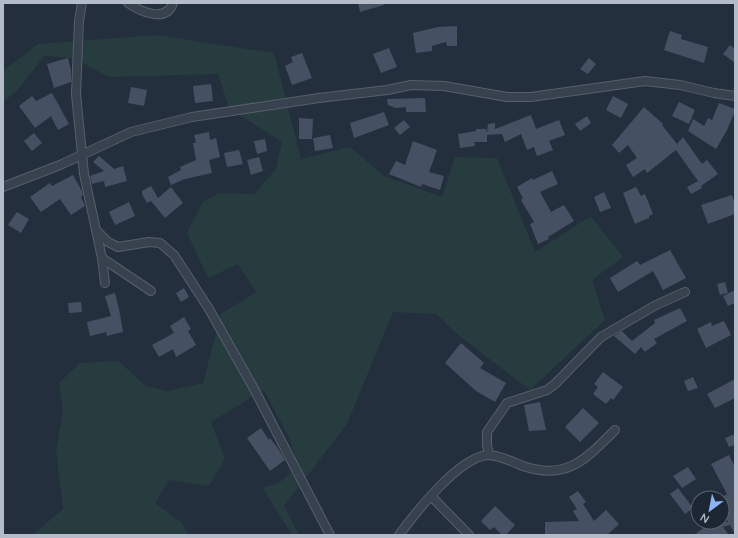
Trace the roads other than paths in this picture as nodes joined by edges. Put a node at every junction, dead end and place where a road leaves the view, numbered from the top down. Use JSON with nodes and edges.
{"nodes":[{"id":1,"x":82,"y":3,"type":"edge"},
{"id":2,"x":128,"y":3,"type":"edge"},
{"id":3,"x":173,"y":3,"type":"edge"},
{"id":4,"x":735,"y":96,"type":"edge"},
{"id":5,"x":83,"y":155,"type":"junction"},
{"id":6,"x":3,"y":187,"type":"edge"},
{"id":7,"x":96,"y":230,"type":"junction"},
{"id":8,"x":102,"y":258,"type":"junction"},
{"id":9,"x":105,"y":283,"type":"dead end"},
{"id":10,"x":151,"y":291,"type":"dead end"},
{"id":11,"x":685,"y":292,"type":"dead end"},
{"id":12,"x":615,"y":430,"type":"dead end"},
{"id":13,"x":489,"y":455,"type":"junction"},
{"id":14,"x":431,"y":496,"type":"junction"},
{"id":15,"x":330,"y":535,"type":"edge"},
{"id":16,"x":399,"y":535,"type":"edge"},
{"id":17,"x":469,"y":535,"type":"edge"}],
"edges":[{"from":1,"to":5,"type":"street"},
{"from":2,"to":3,"type":"street"},
{"from":4,"to":5,"type":"street"},
{"from":5,"to":6,"type":"street"},
{"from":5,"to":7,"type":"street"},
{"from":7,"to":8,"type":"street"},
{"from":7,"to":15,"type":"street"},
{"from":8,"to":9,"type":"street"},
{"from":8,"to":10,"type":"street"},
{"from":11,"to":13,"type":"street"},
{"from":12,"to":13,"type":"street"},
{"from":13,"to":14,"type":"street"},
{"from":14,"to":16,"type":"street"},
{"from":14,"to":17,"type":"street"}]}
